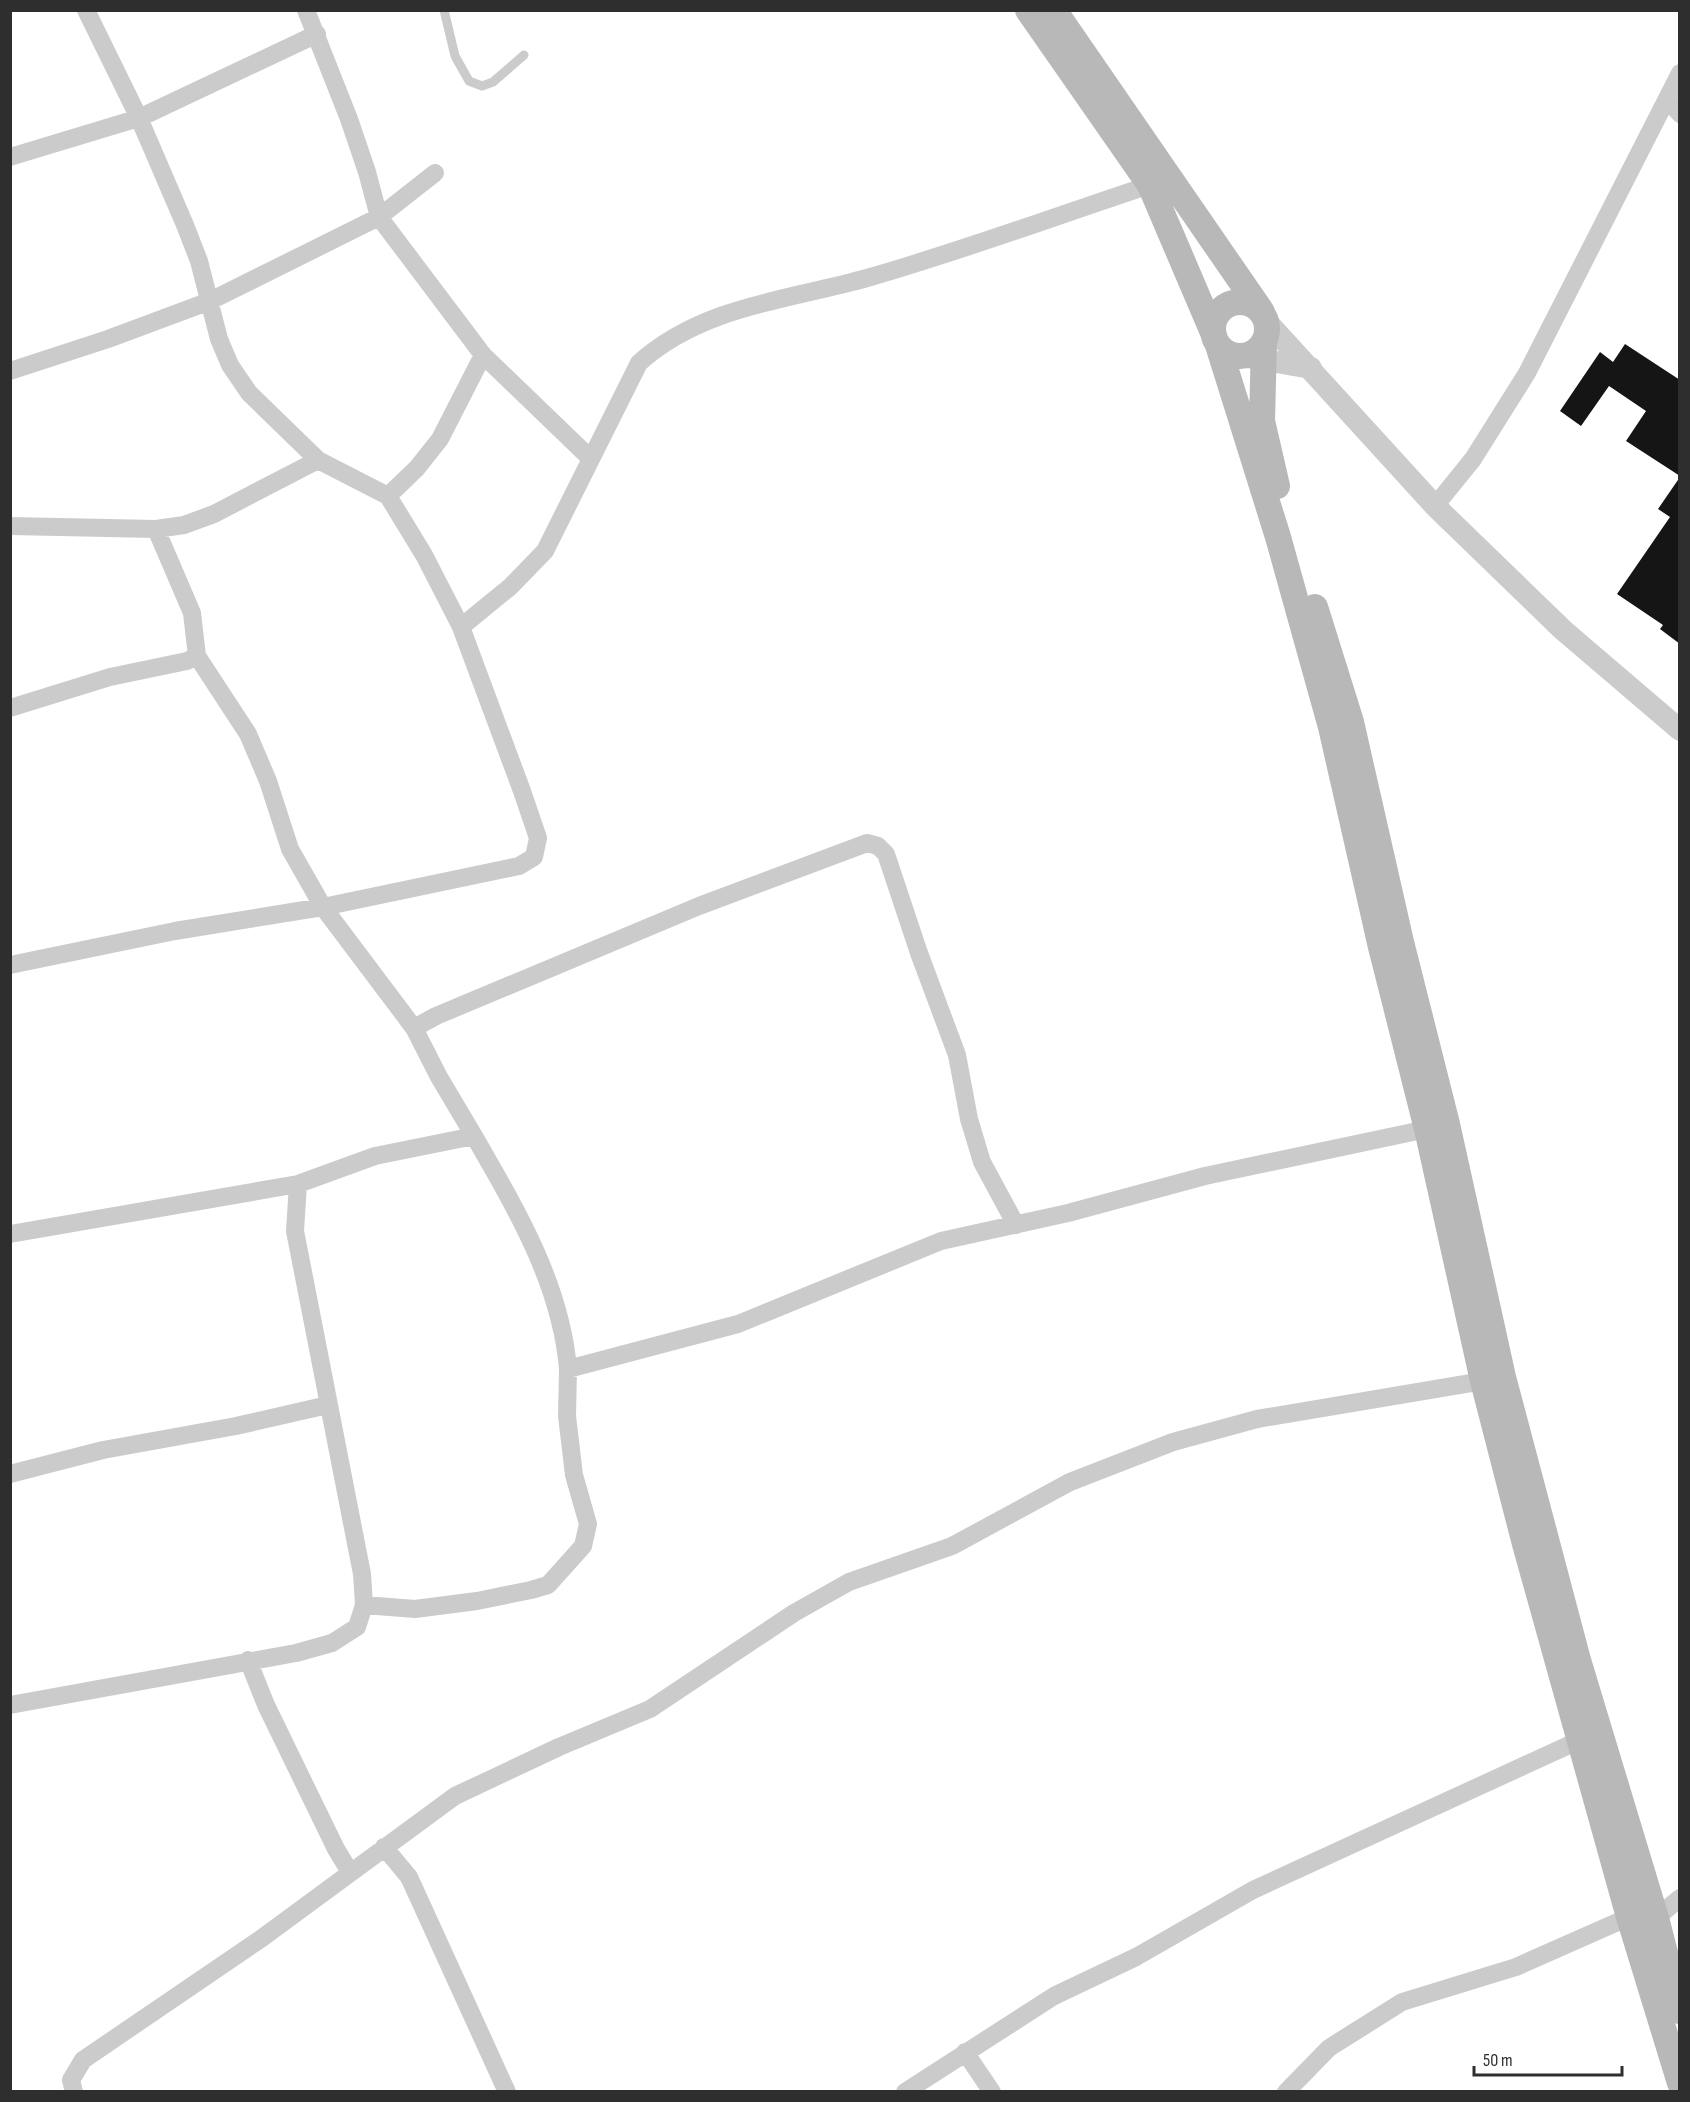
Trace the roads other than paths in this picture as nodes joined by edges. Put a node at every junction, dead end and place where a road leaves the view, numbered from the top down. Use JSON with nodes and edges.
{"nodes":[{"id":1,"x":86,"y":10,"type":"edge"},
{"id":2,"x":306,"y":10,"type":"edge"},
{"id":3,"x":444,"y":10,"type":"edge"},
{"id":4,"x":1028,"y":10,"type":"edge"},
{"id":5,"x":1054,"y":10,"type":"edge"},
{"id":6,"x":316,"y":34,"type":"junction"},
{"id":7,"x":524,"y":55,"type":"dead end"},
{"id":8,"x":1680,"y":73,"type":"edge"},
{"id":9,"x":1674,"y":107,"type":"edge"},
{"id":10,"x":139,"y":118,"type":"junction"},
{"id":11,"x":10,"y":157,"type":"edge"},
{"id":12,"x":435,"y":173,"type":"dead end"},
{"id":13,"x":1150,"y":185,"type":"junction"},
{"id":14,"x":379,"y":217,"type":"junction"},
{"id":15,"x":210,"y":301,"type":"junction"},
{"id":16,"x":1265,"y":334,"type":"junction"},
{"id":17,"x":1223,"y":345,"type":"junction"},
{"id":18,"x":483,"y":356,"type":"junction"},
{"id":19,"x":1311,"y":368,"type":"junction"},
{"id":20,"x":10,"y":370,"type":"edge"},
{"id":21,"x":590,"y":458,"type":"junction"},
{"id":22,"x":318,"y":460,"type":"junction"},
{"id":23,"x":388,"y":496,"type":"junction"},
{"id":24,"x":1435,"y":506,"type":"junction"},
{"id":25,"x":10,"y":526,"type":"edge"},
{"id":26,"x":156,"y":529,"type":"junction"},
{"id":27,"x":461,"y":627,"type":"junction"},
{"id":28,"x":197,"y":656,"type":"junction"},
{"id":29,"x":10,"y":708,"type":"edge"},
{"id":30,"x":1680,"y":730,"type":"edge"},
{"id":31,"x":323,"y":907,"type":"junction"},
{"id":32,"x":10,"y":965,"type":"edge"},
{"id":33,"x":414,"y":1028,"type":"junction"},
{"id":34,"x":1427,"y":1129,"type":"junction"},
{"id":35,"x":474,"y":1136,"type":"junction"},
{"id":36,"x":298,"y":1184,"type":"junction"},
{"id":37,"x":1016,"y":1225,"type":"junction"},
{"id":38,"x":10,"y":1234,"type":"edge"},
{"id":39,"x":568,"y":1369,"type":"junction"},
{"id":40,"x":1483,"y":1381,"type":"junction"},
{"id":41,"x":328,"y":1405,"type":"junction"},
{"id":42,"x":10,"y":1474,"type":"edge"},
{"id":43,"x":364,"y":1605,"type":"junction"},
{"id":44,"x":248,"y":1660,"type":"junction"},
{"id":45,"x":10,"y":1705,"type":"edge"},
{"id":46,"x":1580,"y":1740,"type":"junction"},
{"id":47,"x":384,"y":1847,"type":"junction"},
{"id":48,"x":350,"y":1872,"type":"junction"},
{"id":49,"x":1680,"y":1899,"type":"edge"},
{"id":50,"x":1629,"y":1917,"type":"junction"},
{"id":51,"x":1656,"y":1918,"type":"junction"},
{"id":52,"x":1680,"y":2011,"type":"edge"},
{"id":53,"x":965,"y":2052,"type":"junction"},
{"id":54,"x":1680,"y":2083,"type":"edge"},
{"id":55,"x":74,"y":2091,"type":"edge"},
{"id":56,"x":507,"y":2091,"type":"edge"},
{"id":57,"x":905,"y":2091,"type":"edge"},
{"id":58,"x":992,"y":2091,"type":"edge"},
{"id":59,"x":1286,"y":2091,"type":"edge"}],
"edges":[{"from":1,"to":10,"type":"street"},
{"from":2,"to":6,"type":"street"},
{"from":3,"to":7,"type":"lane"},
{"from":4,"to":13,"type":"main road"},
{"from":5,"to":16,"type":"main road"},
{"from":6,"to":10,"type":"street"},
{"from":6,"to":14,"type":"street"},
{"from":8,"to":9,"type":"street"},
{"from":9,"to":24,"type":"street"},
{"from":10,"to":11,"type":"street"},
{"from":10,"to":15,"type":"street"},
{"from":12,"to":14,"type":"street"},
{"from":13,"to":17,"type":"main road"},
{"from":13,"to":21,"type":"street"},
{"from":14,"to":15,"type":"street"},
{"from":14,"to":18,"type":"street"},
{"from":15,"to":20,"type":"street"},
{"from":15,"to":22,"type":"street"},
{"from":16,"to":17,"type":"main road"},
{"from":16,"to":17,"type":"main road"},
{"from":16,"to":19,"type":"street"},
{"from":16,"to":19,"type":"street"},
{"from":16,"to":51,"type":"main road"},
{"from":17,"to":34,"type":"main road"},
{"from":18,"to":21,"type":"street"},
{"from":18,"to":23,"type":"street"},
{"from":19,"to":24,"type":"street"},
{"from":21,"to":27,"type":"street"},
{"from":22,"to":23,"type":"street"},
{"from":22,"to":26,"type":"street"},
{"from":23,"to":27,"type":"street"},
{"from":24,"to":30,"type":"street"},
{"from":25,"to":26,"type":"street"},
{"from":26,"to":28,"type":"street"},
{"from":27,"to":31,"type":"street"},
{"from":28,"to":29,"type":"street"},
{"from":28,"to":31,"type":"street"},
{"from":31,"to":32,"type":"street"},
{"from":31,"to":33,"type":"street"},
{"from":33,"to":35,"type":"street"},
{"from":33,"to":37,"type":"street"},
{"from":34,"to":37,"type":"street"},
{"from":34,"to":40,"type":"main road"},
{"from":35,"to":36,"type":"street"},
{"from":35,"to":39,"type":"street"},
{"from":36,"to":38,"type":"street"},
{"from":36,"to":41,"type":"street"},
{"from":37,"to":39,"type":"street"},
{"from":39,"to":43,"type":"street"},
{"from":40,"to":46,"type":"main road"},
{"from":40,"to":47,"type":"street"},
{"from":41,"to":42,"type":"street"},
{"from":41,"to":43,"type":"street"},
{"from":43,"to":44,"type":"street"},
{"from":44,"to":45,"type":"street"},
{"from":44,"to":48,"type":"street"},
{"from":46,"to":50,"type":"main road"},
{"from":46,"to":53,"type":"street"},
{"from":47,"to":48,"type":"street"},
{"from":47,"to":56,"type":"street"},
{"from":48,"to":55,"type":"street"},
{"from":49,"to":51,"type":"street"},
{"from":50,"to":54,"type":"main road"},
{"from":50,"to":59,"type":"street"},
{"from":51,"to":52,"type":"main road"},
{"from":53,"to":57,"type":"street"},
{"from":53,"to":58,"type":"street"}]}
